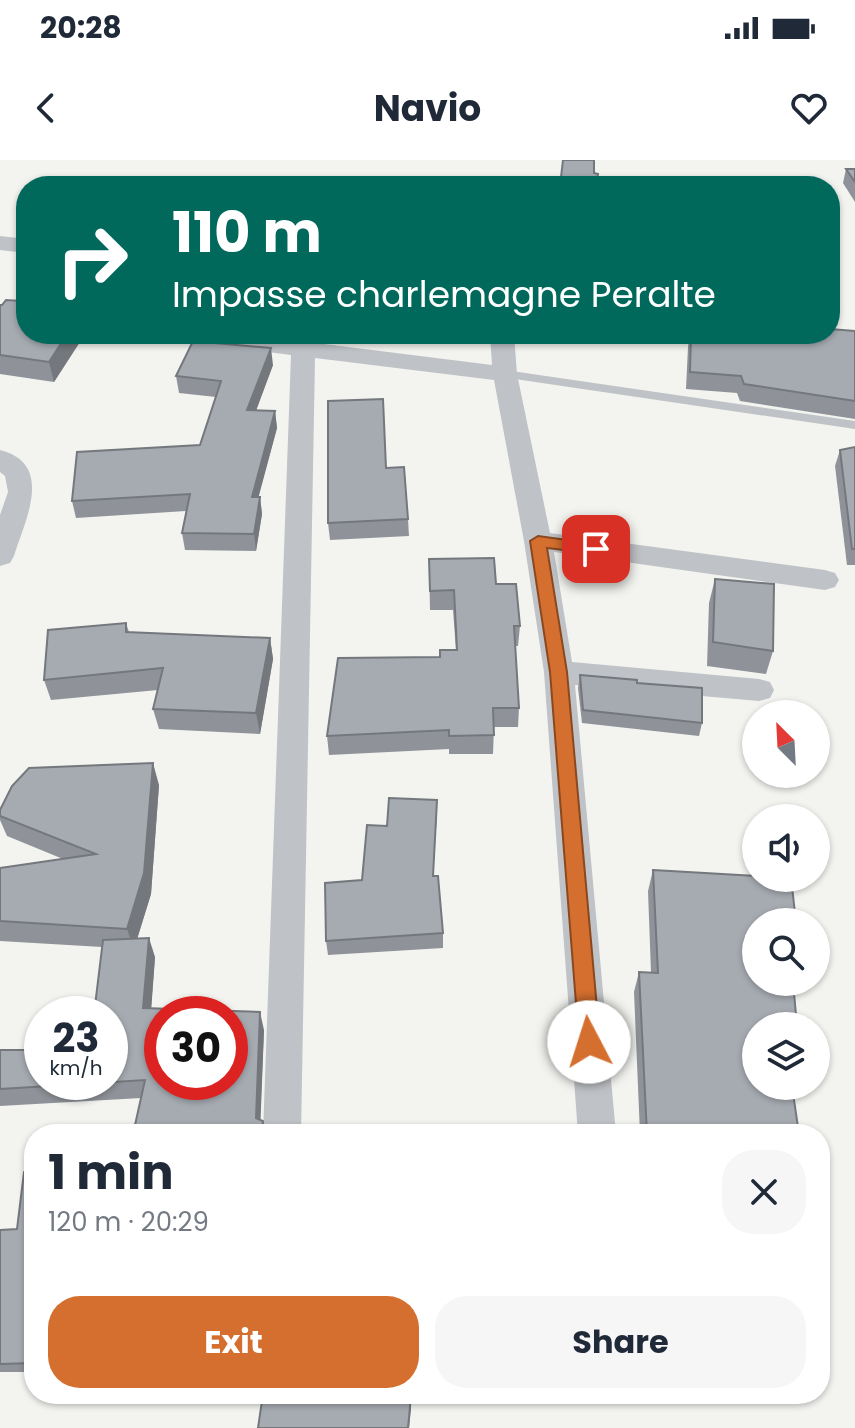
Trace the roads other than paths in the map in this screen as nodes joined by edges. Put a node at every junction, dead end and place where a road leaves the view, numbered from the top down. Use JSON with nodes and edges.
{"nodes":[{"id":1,"x":304,"y":344,"type":"edge"},
{"id":2,"x":317,"y":344,"type":"edge"},
{"id":3,"x":503,"y":344,"type":"edge"},
{"id":4,"x":505,"y":374,"type":"junction"},
{"id":5,"x":855,"y":425,"type":"edge"},
{"id":6,"x":0,"y":458,"type":"edge"},
{"id":7,"x":538,"y":541,"type":"junction"},
{"id":8,"x":0,"y":556,"type":"edge"},
{"id":9,"x":825,"y":580,"type":"dead end"},
{"id":10,"x":559,"y":672,"type":"junction"},
{"id":11,"x":759,"y":690,"type":"dead end"},
{"id":12,"x":282,"y":1124,"type":"edge"},
{"id":13,"x":596,"y":1124,"type":"edge"}],
"edges":[{"from":1,"to":12,"type":"street"},
{"from":2,"to":4,"type":"street"},
{"from":3,"to":4,"type":"street"},
{"from":4,"to":5,"type":"lane"},
{"from":4,"to":7,"type":"street"},
{"from":6,"to":8,"type":"street"},
{"from":7,"to":9,"type":"street"},
{"from":7,"to":10,"type":"street"},
{"from":10,"to":11,"type":"street"},
{"from":10,"to":13,"type":"street"}]}
